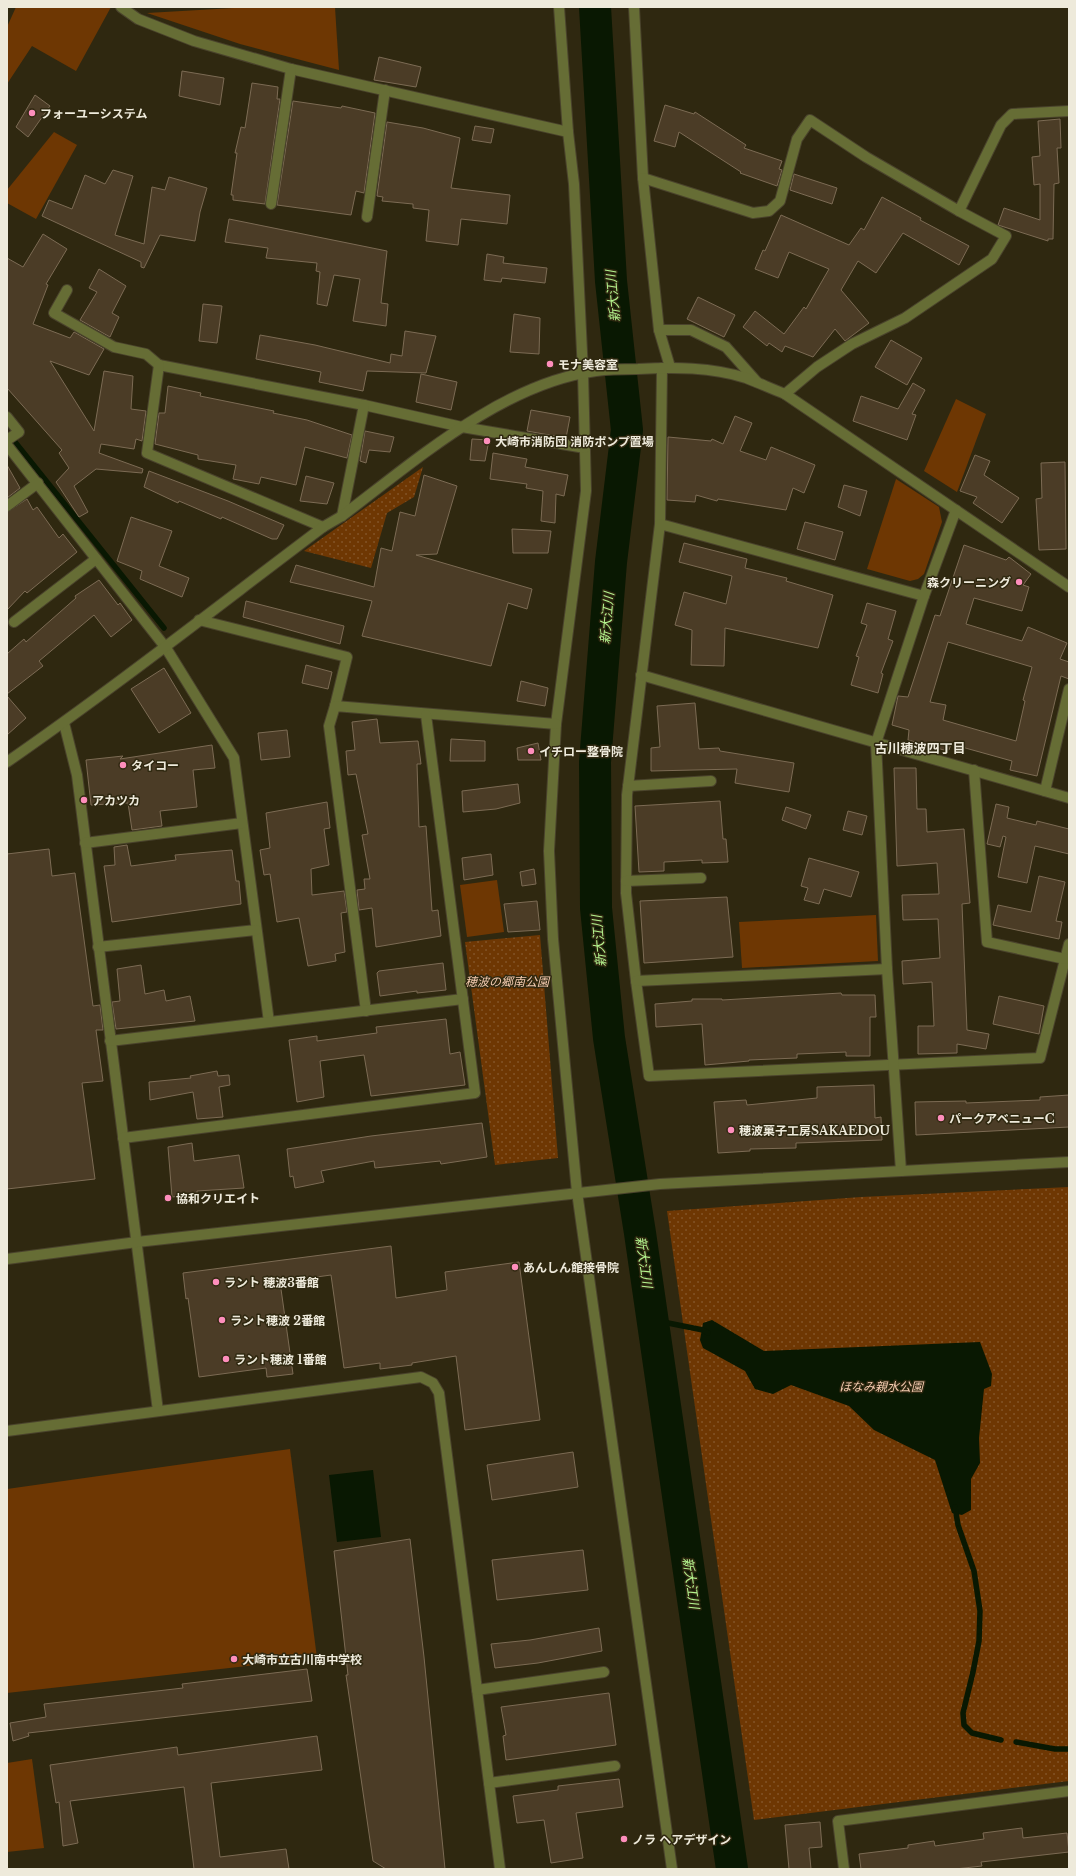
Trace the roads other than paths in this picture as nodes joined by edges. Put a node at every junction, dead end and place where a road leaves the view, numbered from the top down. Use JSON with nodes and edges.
{"nodes":[{"id":1,"x":121,"y":7,"type":"edge"},
{"id":2,"x":559,"y":7,"type":"edge"},
{"id":3,"x":634,"y":7,"type":"edge"},
{"id":4,"x":291,"y":69,"type":"junction"},
{"id":5,"x":386,"y":90,"type":"junction"},
{"id":6,"x":1069,"y":111,"type":"edge"},
{"id":7,"x":568,"y":132,"type":"junction"},
{"id":8,"x":643,"y":178,"type":"junction"},
{"id":9,"x":271,"y":204,"type":"dead end"},
{"id":10,"x":959,"y":211,"type":"junction"},
{"id":11,"x":367,"y":217,"type":"dead end"},
{"id":12,"x":67,"y":290,"type":"dead end"},
{"id":13,"x":658,"y":330,"type":"junction"},
{"id":14,"x":159,"y":365,"type":"junction"},
{"id":15,"x":666,"y":368,"type":"junction"},
{"id":16,"x":583,"y":373,"type":"junction"},
{"id":17,"x":760,"y":384,"type":"junction"},
{"id":18,"x":785,"y":394,"type":"junction"},
{"id":19,"x":364,"y":405,"type":"junction"},
{"id":20,"x":7,"y":417,"type":"edge"},
{"id":21,"x":462,"y":427,"type":"junction"},
{"id":22,"x":7,"y":440,"type":"edge"},
{"id":23,"x":7,"y":444,"type":"edge"},
{"id":24,"x":585,"y":448,"type":"junction"},
{"id":25,"x":38,"y":483,"type":"junction"},
{"id":26,"x":7,"y":506,"type":"edge"},
{"id":27,"x":956,"y":510,"type":"junction"},
{"id":28,"x":342,"y":516,"type":"junction"},
{"id":29,"x":660,"y":524,"type":"junction"},
{"id":30,"x":323,"y":527,"type":"junction"},
{"id":31,"x":96,"y":559,"type":"junction"},
{"id":32,"x":1069,"y":587,"type":"edge"},
{"id":33,"x":924,"y":596,"type":"junction"},
{"id":34,"x":199,"y":620,"type":"junction"},
{"id":35,"x":14,"y":622,"type":"dead end"},
{"id":36,"x":166,"y":648,"type":"junction"},
{"id":37,"x":641,"y":675,"type":"junction"},
{"id":38,"x":1069,"y":688,"type":"edge"},
{"id":39,"x":335,"y":706,"type":"junction"},
{"id":40,"x":426,"y":715,"type":"junction"},
{"id":41,"x":64,"y":723,"type":"junction"},
{"id":42,"x":556,"y":724,"type":"junction"},
{"id":43,"x":876,"y":743,"type":"junction"},
{"id":44,"x":7,"y":762,"type":"edge"},
{"id":45,"x":974,"y":770,"type":"junction"},
{"id":46,"x":711,"y":781,"type":"dead end"},
{"id":47,"x":628,"y":786,"type":"junction"},
{"id":48,"x":1045,"y":791,"type":"junction"},
{"id":49,"x":1069,"y":798,"type":"edge"},
{"id":50,"x":242,"y":823,"type":"junction"},
{"id":51,"x":85,"y":843,"type":"junction"},
{"id":52,"x":701,"y":878,"type":"dead end"},
{"id":53,"x":626,"y":881,"type":"junction"},
{"id":54,"x":256,"y":930,"type":"junction"},
{"id":55,"x":1069,"y":944,"type":"edge"},
{"id":56,"x":98,"y":947,"type":"junction"},
{"id":57,"x":1065,"y":959,"type":"junction"},
{"id":58,"x":887,"y":970,"type":"junction"},
{"id":59,"x":636,"y":981,"type":"junction"},
{"id":60,"x":463,"y":999,"type":"junction"},
{"id":61,"x":366,"y":1011,"type":"junction"},
{"id":62,"x":269,"y":1022,"type":"junction"},
{"id":63,"x":110,"y":1041,"type":"junction"},
{"id":64,"x":894,"y":1064,"type":"junction"},
{"id":65,"x":123,"y":1138,"type":"junction"},
{"id":66,"x":1069,"y":1162,"type":"edge"},
{"id":67,"x":902,"y":1171,"type":"junction"},
{"id":68,"x":577,"y":1192,"type":"junction"},
{"id":69,"x":137,"y":1242,"type":"junction"},
{"id":70,"x":7,"y":1260,"type":"edge"},
{"id":71,"x":158,"y":1411,"type":"junction"},
{"id":72,"x":7,"y":1431,"type":"edge"},
{"id":73,"x":604,"y":1672,"type":"dead end"},
{"id":74,"x":477,"y":1690,"type":"junction"},
{"id":75,"x":615,"y":1766,"type":"dead end"},
{"id":76,"x":489,"y":1783,"type":"junction"},
{"id":77,"x":1069,"y":1791,"type":"edge"},
{"id":78,"x":500,"y":1869,"type":"edge"},
{"id":79,"x":672,"y":1869,"type":"edge"},
{"id":80,"x":844,"y":1869,"type":"edge"}],
"edges":[{"from":1,"to":4,"type":"street"},
{"from":2,"to":7,"type":"street"},
{"from":3,"to":8,"type":"street"},
{"from":4,"to":5,"type":"street"},
{"from":4,"to":9,"type":"street"},
{"from":5,"to":7,"type":"street"},
{"from":5,"to":11,"type":"street"},
{"from":6,"to":10,"type":"street"},
{"from":7,"to":16,"type":"street"},
{"from":8,"to":10,"type":"street"},
{"from":8,"to":13,"type":"street"},
{"from":10,"to":18,"type":"street"},
{"from":12,"to":14,"type":"street"},
{"from":13,"to":15,"type":"street"},
{"from":13,"to":17,"type":"street"},
{"from":14,"to":19,"type":"street"},
{"from":14,"to":30,"type":"street"},
{"from":15,"to":16,"type":"street"},
{"from":15,"to":17,"type":"street"},
{"from":15,"to":29,"type":"street"},
{"from":16,"to":21,"type":"street"},
{"from":16,"to":24,"type":"street"},
{"from":17,"to":18,"type":"street"},
{"from":18,"to":27,"type":"street"},
{"from":19,"to":21,"type":"street"},
{"from":19,"to":28,"type":"street"},
{"from":20,"to":22,"type":"street"},
{"from":21,"to":24,"type":"street"},
{"from":21,"to":28,"type":"street"},
{"from":23,"to":25,"type":"street"},
{"from":24,"to":42,"type":"street"},
{"from":25,"to":26,"type":"street"},
{"from":25,"to":31,"type":"street"},
{"from":27,"to":32,"type":"street"},
{"from":27,"to":33,"type":"street"},
{"from":28,"to":30,"type":"street"},
{"from":29,"to":33,"type":"street"},
{"from":29,"to":37,"type":"street"},
{"from":30,"to":34,"type":"street"},
{"from":31,"to":35,"type":"street"},
{"from":31,"to":36,"type":"street"},
{"from":33,"to":43,"type":"street"},
{"from":34,"to":36,"type":"street"},
{"from":34,"to":39,"type":"street"},
{"from":36,"to":41,"type":"street"},
{"from":36,"to":50,"type":"street"},
{"from":37,"to":43,"type":"street"},
{"from":37,"to":47,"type":"street"},
{"from":38,"to":48,"type":"street"},
{"from":39,"to":40,"type":"street"},
{"from":39,"to":61,"type":"street"},
{"from":40,"to":42,"type":"street"},
{"from":40,"to":60,"type":"street"},
{"from":41,"to":44,"type":"street"},
{"from":41,"to":51,"type":"street"},
{"from":42,"to":68,"type":"street"},
{"from":43,"to":45,"type":"street"},
{"from":43,"to":58,"type":"street"},
{"from":45,"to":48,"type":"street"},
{"from":45,"to":57,"type":"street"},
{"from":46,"to":47,"type":"street"},
{"from":47,"to":53,"type":"street"},
{"from":48,"to":49,"type":"street"},
{"from":50,"to":51,"type":"street"},
{"from":50,"to":54,"type":"street"},
{"from":51,"to":56,"type":"street"},
{"from":52,"to":53,"type":"street"},
{"from":53,"to":59,"type":"street"},
{"from":54,"to":56,"type":"street"},
{"from":54,"to":62,"type":"street"},
{"from":55,"to":57,"type":"street"},
{"from":56,"to":63,"type":"street"},
{"from":57,"to":64,"type":"street"},
{"from":58,"to":59,"type":"street"},
{"from":58,"to":64,"type":"street"},
{"from":59,"to":64,"type":"street"},
{"from":60,"to":61,"type":"street"},
{"from":60,"to":65,"type":"street"},
{"from":61,"to":62,"type":"street"},
{"from":62,"to":63,"type":"street"},
{"from":63,"to":65,"type":"street"},
{"from":64,"to":67,"type":"street"},
{"from":65,"to":69,"type":"street"},
{"from":66,"to":67,"type":"street"},
{"from":67,"to":68,"type":"street"},
{"from":68,"to":69,"type":"street"},
{"from":68,"to":79,"type":"street"},
{"from":69,"to":70,"type":"street"},
{"from":69,"to":71,"type":"street"},
{"from":71,"to":72,"type":"street"},
{"from":71,"to":74,"type":"street"},
{"from":73,"to":74,"type":"street"},
{"from":74,"to":76,"type":"street"},
{"from":75,"to":76,"type":"street"},
{"from":76,"to":78,"type":"street"},
{"from":77,"to":80,"type":"street"}]}
